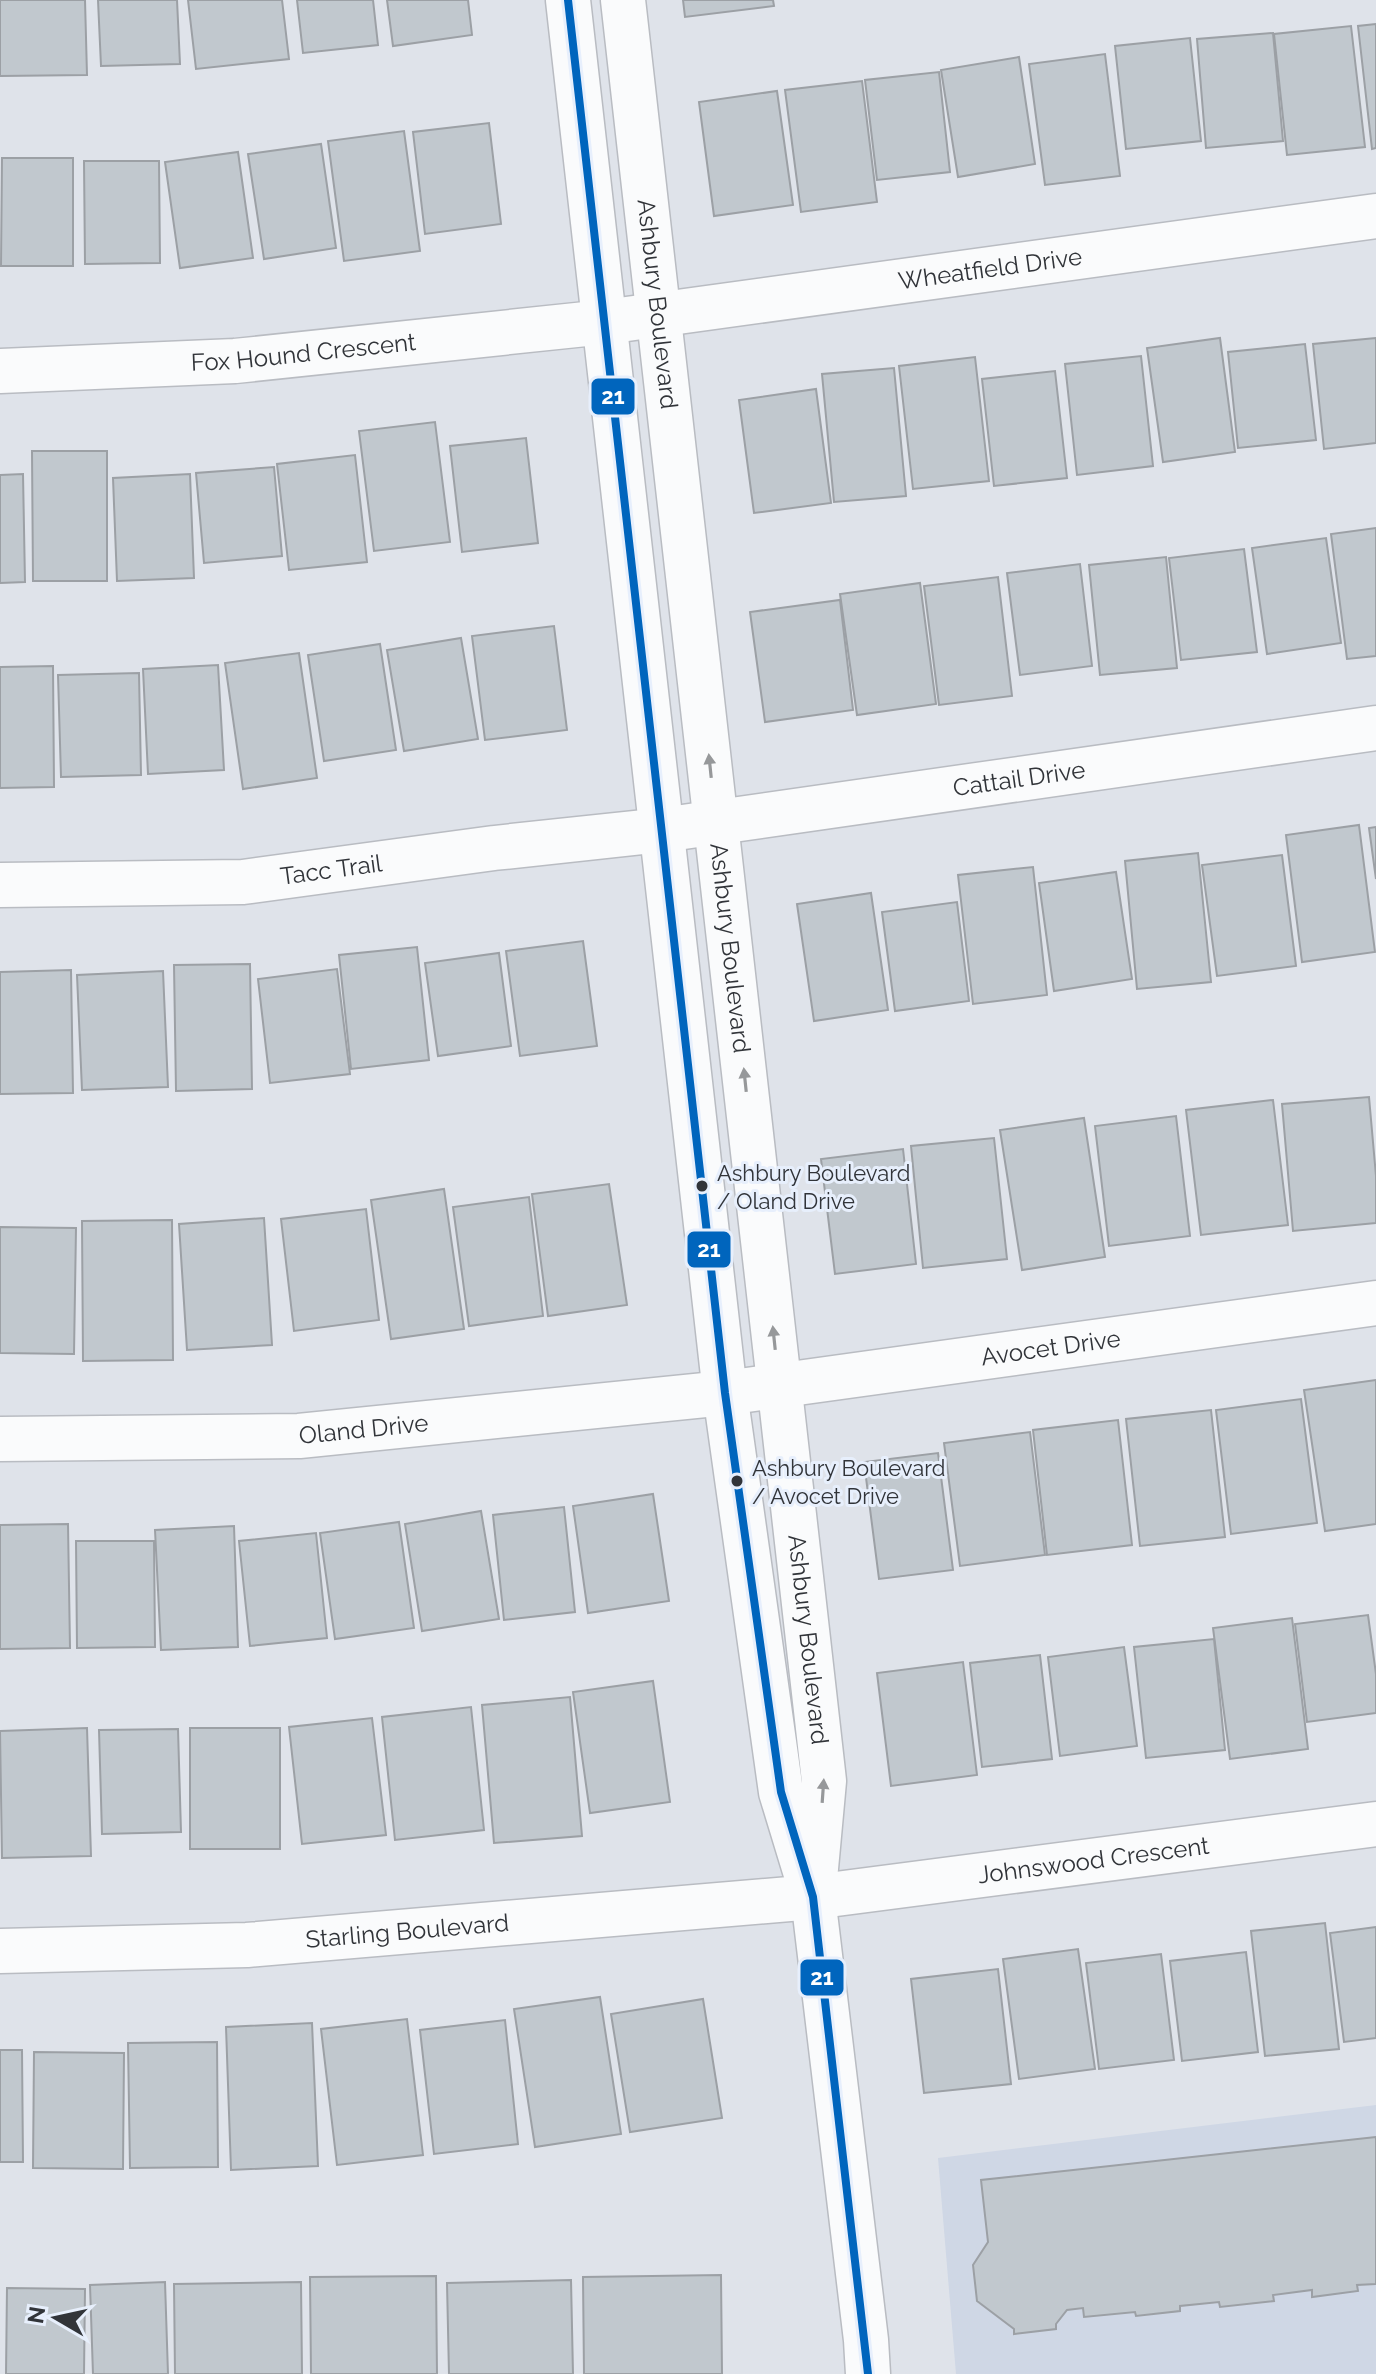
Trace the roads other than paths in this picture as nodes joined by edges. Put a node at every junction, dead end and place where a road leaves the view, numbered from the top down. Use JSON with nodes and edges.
{"nodes":[{"id":1,"x":568,"y":0,"type":"edge"},
{"id":2,"x":623,"y":0,"type":"edge"},
{"id":3,"x":1376,"y":216,"type":"edge"},
{"id":4,"x":658,"y":315,"type":"junction"},
{"id":5,"x":605,"y":322,"type":"junction"},
{"id":6,"x":0,"y":371,"type":"edge"},
{"id":7,"x":1376,"y":728,"type":"edge"},
{"id":8,"x":716,"y":822,"type":"junction"},
{"id":9,"x":662,"y":830,"type":"junction"},
{"id":10,"x":0,"y":885,"type":"edge"},
{"id":11,"x":1376,"y":1303,"type":"edge"},
{"id":12,"x":779,"y":1386,"type":"junction"},
{"id":13,"x":725,"y":1393,"type":"junction"},
{"id":14,"x":0,"y":1439,"type":"edge"},
{"id":15,"x":1376,"y":1824,"type":"edge"},
{"id":16,"x":813,"y":1897,"type":"junction"},
{"id":17,"x":0,"y":1951,"type":"edge"},
{"id":18,"x":868,"y":2374,"type":"edge"}],
"edges":[{"from":1,"to":5,"type":"street","name":"Ashbury Boulevard"},
{"from":2,"to":4,"type":"street","name":"Ashbury Boulevard"},
{"from":3,"to":4,"type":"street","name":"Wheatfield Drive"},
{"from":4,"to":5,"type":"street","name":"Wheatfield Drive"},
{"from":8,"to":4,"type":"street","name":"Ashbury Boulevard","one_way":true},
{"from":5,"to":6,"type":"street","name":"Fox Hound Crescent"},
{"from":5,"to":9,"type":"street","name":"Ashbury Boulevard"},
{"from":7,"to":8,"type":"street","name":"Cattail Drive"},
{"from":8,"to":9,"type":"street","name":"Cattail Drive"},
{"from":12,"to":8,"type":"street","name":"Ashbury Boulevard","one_way":true},
{"from":9,"to":10,"type":"street","name":"Tacc Trail"},
{"from":9,"to":13,"type":"street","name":"Ashbury Boulevard"},
{"from":11,"to":12,"type":"street","name":"Avocet Drive"},
{"from":12,"to":13,"type":"street","name":"Avocet Drive"},
{"from":16,"to":12,"type":"street","name":"Ashbury Boulevard","one_way":true},
{"from":13,"to":14,"type":"street","name":"Oland Drive"},
{"from":13,"to":16,"type":"street","name":"Ashbury Boulevard"},
{"from":15,"to":16,"type":"street","name":"Johnswood Crescent"},
{"from":16,"to":17,"type":"street","name":"Starling Boulevard"},
{"from":16,"to":18,"type":"street","name":"Ashbury Boulevard"}]}
